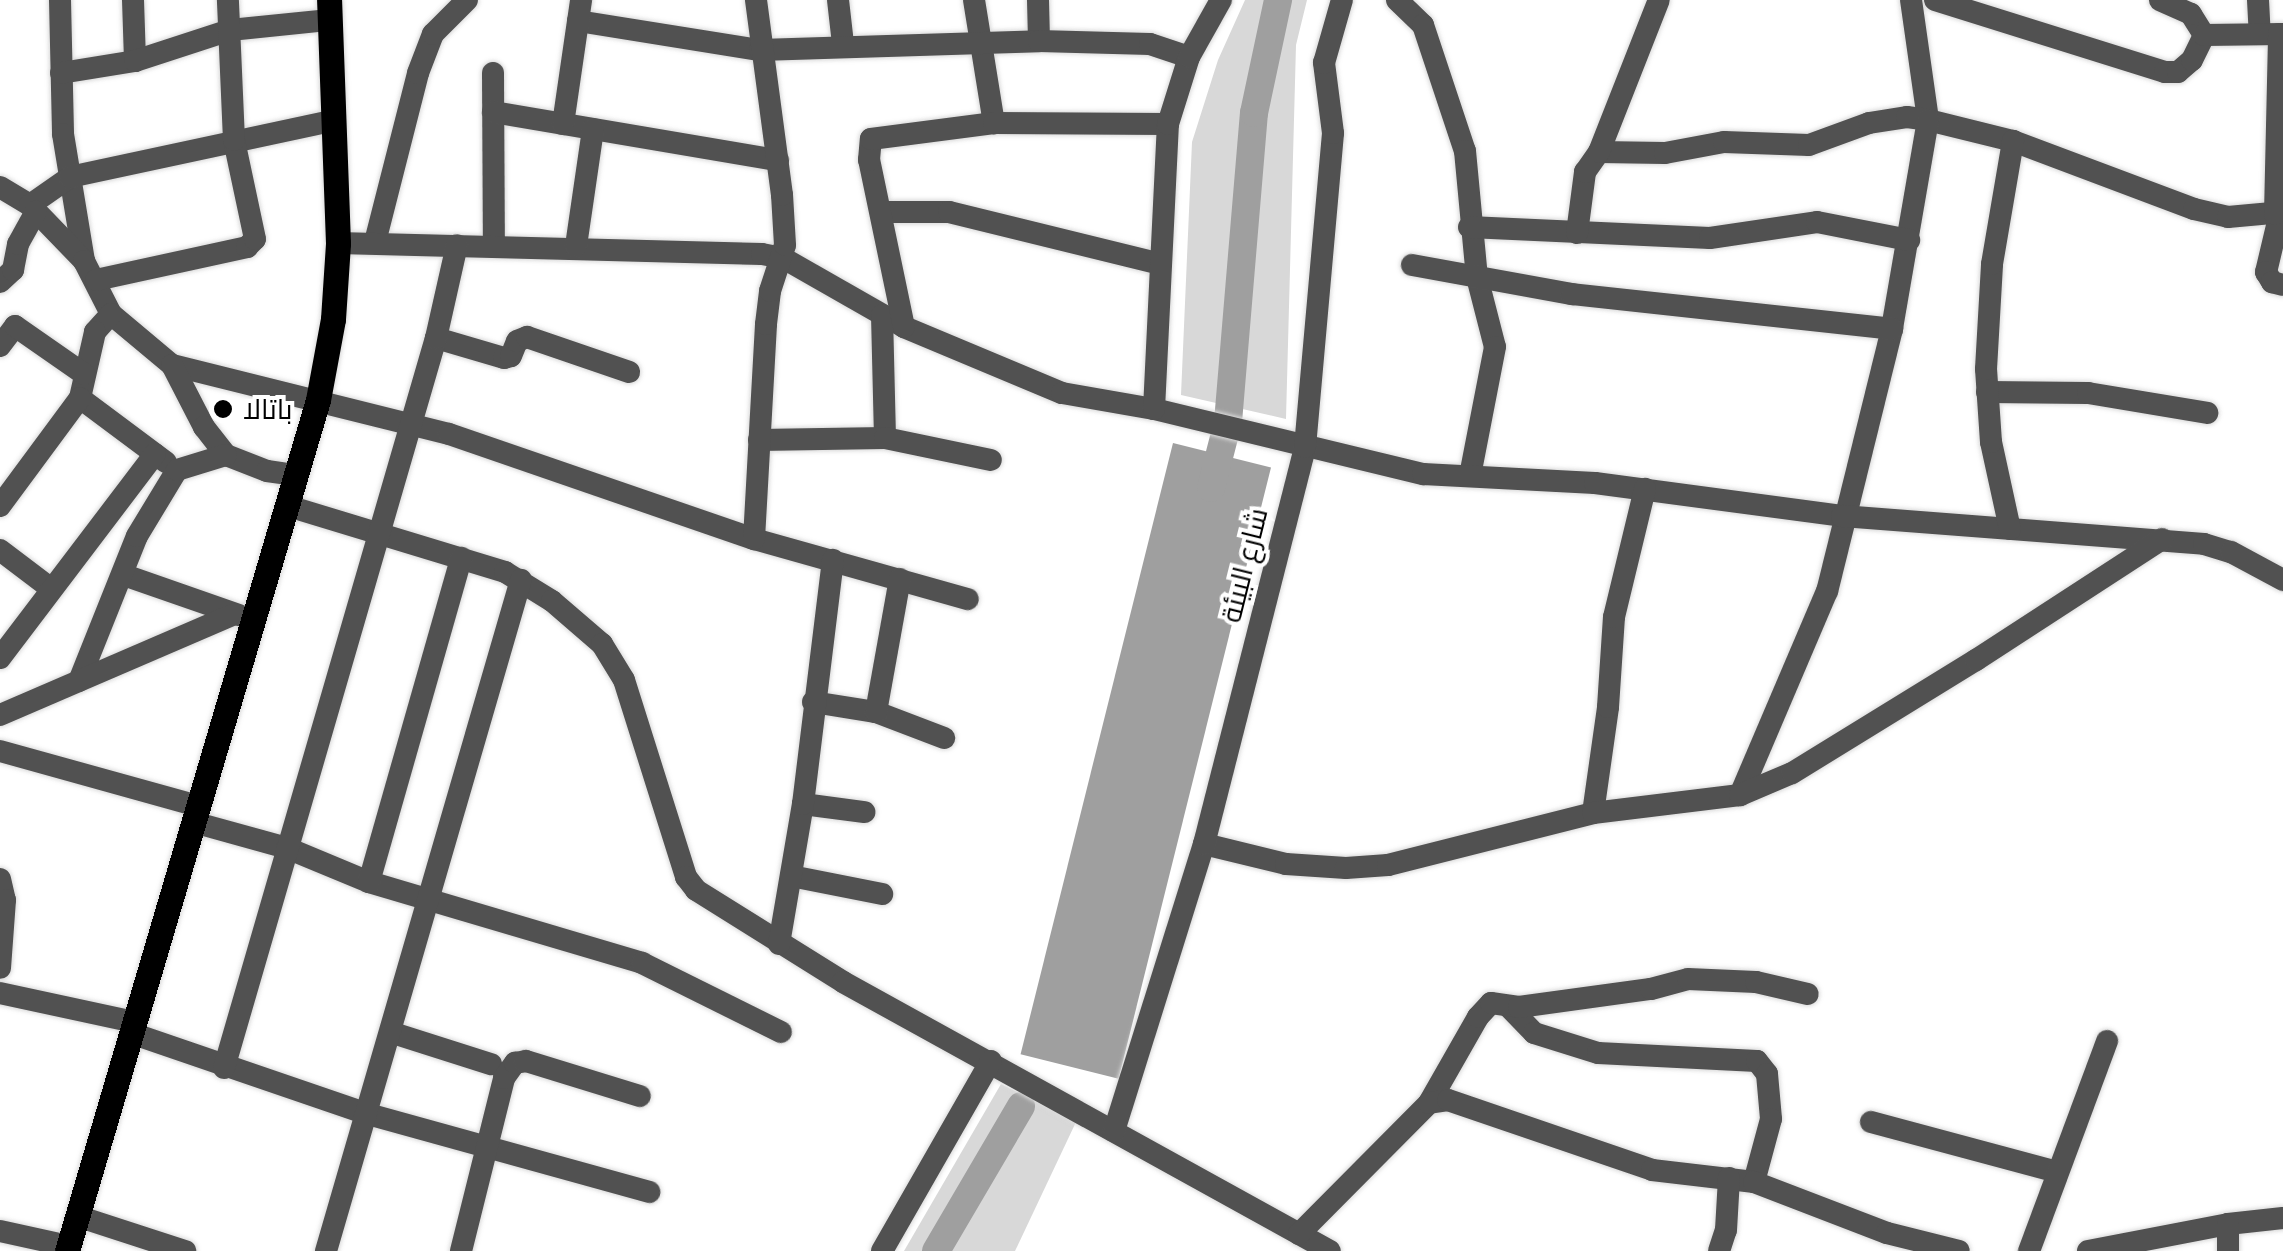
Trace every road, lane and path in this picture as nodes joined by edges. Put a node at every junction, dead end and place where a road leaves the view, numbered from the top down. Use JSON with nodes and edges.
{"nodes":[{"id":1,"x":60,"y":0,"type":"edge"},
{"id":2,"x":132,"y":0,"type":"edge"},
{"id":3,"x":228,"y":0,"type":"edge"},
{"id":4,"x":466,"y":0,"type":"edge"},
{"id":5,"x":756,"y":0,"type":"edge"},
{"id":6,"x":838,"y":0,"type":"edge"},
{"id":7,"x":974,"y":0,"type":"edge"},
{"id":8,"x":1038,"y":0,"type":"edge"},
{"id":9,"x":1221,"y":0,"type":"edge"},
{"id":10,"x":1342,"y":0,"type":"edge"},
{"id":11,"x":1397,"y":0,"type":"edge"},
{"id":12,"x":1660,"y":0,"type":"edge"},
{"id":13,"x":1910,"y":0,"type":"edge"},
{"id":14,"x":1936,"y":0,"type":"edge"},
{"id":15,"x":2160,"y":0,"type":"edge"},
{"id":16,"x":2258,"y":0,"type":"edge"},
{"id":17,"x":329,"y":10,"type":"edge"},
{"id":18,"x":580,"y":11,"type":"edge"},
{"id":19,"x":230,"y":30,"type":"junction"},
{"id":20,"x":2274,"y":34,"type":"edge"},
{"id":21,"x":2204,"y":35,"type":"junction"},
{"id":22,"x":1039,"y":41,"type":"junction"},
{"id":23,"x":984,"y":43,"type":"junction"},
{"id":24,"x":843,"y":44,"type":"junction"},
{"id":25,"x":760,"y":50,"type":"junction"},
{"id":26,"x":1189,"y":57,"type":"junction"},
{"id":27,"x":135,"y":61,"type":"junction"},
{"id":28,"x":61,"y":73,"type":"junction"},
{"id":29,"x":493,"y":73,"type":"dead end"},
{"id":30,"x":494,"y":112,"type":"junction"},
{"id":31,"x":1928,"y":120,"type":"junction"},
{"id":32,"x":332,"y":121,"type":"junction"},
{"id":33,"x":994,"y":123,"type":"junction"},
{"id":34,"x":563,"y":124,"type":"junction"},
{"id":35,"x":1168,"y":124,"type":"junction"},
{"id":36,"x":593,"y":129,"type":"junction"},
{"id":37,"x":234,"y":140,"type":"junction"},
{"id":38,"x":2012,"y":141,"type":"junction"},
{"id":39,"x":1599,"y":152,"type":"junction"},
{"id":40,"x":778,"y":160,"type":"junction"},
{"id":41,"x":70,"y":177,"type":"junction"},
{"id":42,"x":0,"y":187,"type":"edge"},
{"id":43,"x":33,"y":209,"type":"junction"},
{"id":44,"x":883,"y":212,"type":"junction"},
{"id":45,"x":2279,"y":213,"type":"edge"},
{"id":46,"x":1470,"y":227,"type":"junction"},
{"id":47,"x":1577,"y":234,"type":"junction"},
{"id":48,"x":1909,"y":240,"type":"junction"},
{"id":49,"x":376,"y":242,"type":"junction"},
{"id":50,"x":338,"y":243,"type":"junction"},
{"id":51,"x":457,"y":245,"type":"junction"},
{"id":52,"x":494,"y":246,"type":"junction"},
{"id":53,"x":576,"y":246,"type":"junction"},
{"id":54,"x":783,"y":258,"type":"junction"},
{"id":55,"x":1161,"y":264,"type":"junction"},
{"id":56,"x":1412,"y":265,"type":"dead end"},
{"id":57,"x":90,"y":270,"type":"junction"},
{"id":58,"x":1476,"y":277,"type":"junction"},
{"id":59,"x":0,"y":282,"type":"edge"},
{"id":60,"x":2283,"y":285,"type":"edge"},
{"id":61,"x":111,"y":314,"type":"junction"},
{"id":62,"x":882,"y":315,"type":"junction"},
{"id":63,"x":7,"y":323,"type":"edge"},
{"id":64,"x":904,"y":327,"type":"junction"},
{"id":65,"x":1892,"y":329,"type":"junction"},
{"id":66,"x":436,"y":338,"type":"junction"},
{"id":67,"x":0,"y":346,"type":"edge"},
{"id":68,"x":172,"y":365,"type":"junction"},
{"id":69,"x":629,"y":372,"type":"dead end"},
{"id":70,"x":84,"y":374,"type":"junction"},
{"id":71,"x":1987,"y":392,"type":"junction"},
{"id":72,"x":80,"y":398,"type":"junction"},
{"id":73,"x":318,"y":400,"type":"junction"},
{"id":74,"x":1154,"y":409,"type":"junction"},
{"id":75,"x":2207,"y":413,"type":"dead end"},
{"id":76,"x":412,"y":424,"type":"junction"},
{"id":77,"x":886,"y":438,"type":"junction"},
{"id":78,"x":759,"y":440,"type":"junction"},
{"id":79,"x":1305,"y":446,"type":"junction"},
{"id":80,"x":155,"y":454,"type":"junction"},
{"id":81,"x":226,"y":454,"type":"junction"},
{"id":82,"x":990,"y":460,"type":"dead end"},
{"id":83,"x":177,"y":470,"type":"junction"},
{"id":84,"x":296,"y":474,"type":"junction"},
{"id":85,"x":1470,"y":476,"type":"junction"},
{"id":86,"x":1645,"y":490,"type":"junction"},
{"id":87,"x":1,"y":503,"type":"edge"},
{"id":88,"x":288,"y":506,"type":"junction"},
{"id":89,"x":1842,"y":516,"type":"junction"},
{"id":90,"x":2010,"y":529,"type":"junction"},
{"id":91,"x":378,"y":533,"type":"junction"},
{"id":92,"x":754,"y":538,"type":"junction"},
{"id":93,"x":2162,"y":539,"type":"junction"},
{"id":94,"x":0,"y":550,"type":"edge"},
{"id":95,"x":461,"y":558,"type":"junction"},
{"id":96,"x":833,"y":560,"type":"junction"},
{"id":97,"x":124,"y":575,"type":"junction"},
{"id":98,"x":900,"y":579,"type":"junction"},
{"id":99,"x":521,"y":580,"type":"junction"},
{"id":100,"x":2283,"y":580,"type":"edge"},
{"id":101,"x":50,"y":588,"type":"junction"},
{"id":102,"x":968,"y":599,"type":"dead end"},
{"id":103,"x":243,"y":617,"type":"junction"},
{"id":104,"x":4,"y":646,"type":"edge"},
{"id":105,"x":79,"y":681,"type":"junction"},
{"id":106,"x":813,"y":702,"type":"junction"},
{"id":107,"x":876,"y":712,"type":"junction"},
{"id":108,"x":0,"y":715,"type":"edge"},
{"id":109,"x":944,"y":738,"type":"dead end"},
{"id":110,"x":0,"y":751,"type":"edge"},
{"id":111,"x":1740,"y":795,"type":"junction"},
{"id":112,"x":803,"y":804,"type":"junction"},
{"id":113,"x":864,"y":812,"type":"dead end"},
{"id":114,"x":1592,"y":813,"type":"junction"},
{"id":115,"x":196,"y":814,"type":"junction"},
{"id":116,"x":1204,"y":844,"type":"junction"},
{"id":117,"x":288,"y":848,"type":"junction"},
{"id":118,"x":792,"y":876,"type":"junction"},
{"id":119,"x":0,"y":879,"type":"edge"},
{"id":120,"x":369,"y":882,"type":"junction"},
{"id":121,"x":882,"y":894,"type":"dead end"},
{"id":122,"x":432,"y":900,"type":"junction"},
{"id":123,"x":778,"y":944,"type":"junction"},
{"id":124,"x":0,"y":968,"type":"edge"},
{"id":125,"x":0,"y":993,"type":"edge"},
{"id":126,"x":1808,"y":994,"type":"dead end"},
{"id":127,"x":1509,"y":1007,"type":"junction"},
{"id":128,"x":133,"y":1027,"type":"junction"},
{"id":129,"x":781,"y":1032,"type":"dead end"},
{"id":130,"x":393,"y":1033,"type":"junction"},
{"id":131,"x":2106,"y":1041,"type":"dead end"},
{"id":132,"x":991,"y":1061,"type":"junction"},
{"id":133,"x":491,"y":1064,"type":"dead end"},
{"id":134,"x":224,"y":1068,"type":"junction"},
{"id":135,"x":640,"y":1096,"type":"dead end"},
{"id":136,"x":1429,"y":1103,"type":"junction"},
{"id":137,"x":368,"y":1114,"type":"junction"},
{"id":138,"x":1872,"y":1122,"type":"dead end"},
{"id":139,"x":1114,"y":1131,"type":"junction"},
{"id":140,"x":486,"y":1148,"type":"junction"},
{"id":141,"x":2058,"y":1172,"type":"junction"},
{"id":142,"x":1729,"y":1178,"type":"junction"},
{"id":143,"x":1754,"y":1182,"type":"junction"},
{"id":144,"x":649,"y":1192,"type":"dead end"},
{"id":145,"x":77,"y":1216,"type":"junction"},
{"id":146,"x":2283,"y":1218,"type":"edge"},
{"id":147,"x":2228,"y":1224,"type":"junction"},
{"id":148,"x":0,"y":1231,"type":"edge"},
{"id":149,"x":1299,"y":1234,"type":"junction"},
{"id":150,"x":67,"y":1249,"type":"edge"},
{"id":151,"x":186,"y":1251,"type":"edge"},
{"id":152,"x":326,"y":1251,"type":"edge"},
{"id":153,"x":461,"y":1251,"type":"edge"},
{"id":154,"x":882,"y":1251,"type":"edge"},
{"id":155,"x":1330,"y":1251,"type":"edge"},
{"id":156,"x":1719,"y":1251,"type":"edge"},
{"id":157,"x":1959,"y":1251,"type":"edge"},
{"id":158,"x":2029,"y":1251,"type":"edge"},
{"id":159,"x":2088,"y":1251,"type":"edge"},
{"id":160,"x":2228,"y":1251,"type":"edge"}],
"edges":[{"from":1,"to":28,"type":"street"},
{"from":2,"to":27,"type":"street"},
{"from":3,"to":19,"type":"street"},
{"from":4,"to":49,"type":"street"},
{"from":5,"to":25,"type":"street"},
{"from":6,"to":24,"type":"street"},
{"from":7,"to":23,"type":"street"},
{"from":8,"to":22,"type":"street"},
{"from":9,"to":26,"type":"street"},
{"from":10,"to":79,"type":"street","name":"شارع البيئة"},
{"from":11,"to":46,"type":"street"},
{"from":12,"to":39,"type":"street"},
{"from":13,"to":31,"type":"street"},
{"from":14,"to":21,"type":"street"},
{"from":15,"to":21,"type":"street"},
{"from":16,"to":20,"type":"street"},
{"from":17,"to":19,"type":"street"},
{"from":17,"to":32,"type":"main road"},
{"from":18,"to":25,"type":"street"},
{"from":18,"to":34,"type":"street"},
{"from":19,"to":27,"type":"street"},
{"from":19,"to":37,"type":"street"},
{"from":20,"to":21,"type":"street"},
{"from":20,"to":45,"type":"street"},
{"from":22,"to":23,"type":"street"},
{"from":22,"to":26,"type":"street"},
{"from":23,"to":24,"type":"street"},
{"from":23,"to":33,"type":"street"},
{"from":24,"to":25,"type":"street"},
{"from":25,"to":40,"type":"street"},
{"from":26,"to":35,"type":"street"},
{"from":27,"to":28,"type":"street"},
{"from":28,"to":41,"type":"street"},
{"from":29,"to":30,"type":"street"},
{"from":30,"to":34,"type":"street"},
{"from":30,"to":52,"type":"street"},
{"from":31,"to":38,"type":"street"},
{"from":31,"to":39,"type":"street"},
{"from":31,"to":48,"type":"street"},
{"from":32,"to":37,"type":"street"},
{"from":32,"to":50,"type":"main road"},
{"from":33,"to":35,"type":"street"},
{"from":33,"to":44,"type":"street"},
{"from":34,"to":36,"type":"street"},
{"from":35,"to":55,"type":"street"},
{"from":36,"to":40,"type":"street"},
{"from":36,"to":53,"type":"street"},
{"from":37,"to":41,"type":"street"},
{"from":37,"to":57,"type":"street"},
{"from":38,"to":45,"type":"street"},
{"from":38,"to":71,"type":"street"},
{"from":39,"to":47,"type":"street"},
{"from":40,"to":54,"type":"street"},
{"from":41,"to":43,"type":"street"},
{"from":41,"to":57,"type":"street"},
{"from":42,"to":43,"type":"street"},
{"from":43,"to":57,"type":"street"},
{"from":43,"to":59,"type":"street"},
{"from":44,"to":55,"type":"street"},
{"from":44,"to":64,"type":"street"},
{"from":45,"to":60,"type":"street"},
{"from":46,"to":47,"type":"street"},
{"from":46,"to":58,"type":"street"},
{"from":47,"to":48,"type":"street"},
{"from":48,"to":65,"type":"street"},
{"from":49,"to":50,"type":"street"},
{"from":49,"to":51,"type":"street"},
{"from":50,"to":73,"type":"main road"},
{"from":51,"to":52,"type":"street"},
{"from":51,"to":66,"type":"street"},
{"from":52,"to":53,"type":"street"},
{"from":53,"to":54,"type":"street"},
{"from":54,"to":62,"type":"street"},
{"from":54,"to":78,"type":"street"},
{"from":55,"to":74,"type":"street"},
{"from":56,"to":58,"type":"street"},
{"from":57,"to":61,"type":"street"},
{"from":58,"to":65,"type":"street"},
{"from":58,"to":85,"type":"street"},
{"from":61,"to":68,"type":"street"},
{"from":61,"to":70,"type":"street"},
{"from":62,"to":64,"type":"street"},
{"from":62,"to":77,"type":"street"},
{"from":63,"to":67,"type":"street"},
{"from":63,"to":70,"type":"street"},
{"from":64,"to":74,"type":"street"},
{"from":65,"to":89,"type":"street"},
{"from":66,"to":69,"type":"street"},
{"from":66,"to":76,"type":"street"},
{"from":68,"to":73,"type":"street"},
{"from":68,"to":81,"type":"street"},
{"from":70,"to":72,"type":"street"},
{"from":71,"to":75,"type":"street"},
{"from":71,"to":90,"type":"street"},
{"from":72,"to":80,"type":"street"},
{"from":72,"to":87,"type":"street"},
{"from":73,"to":76,"type":"street"},
{"from":73,"to":84,"type":"main road"},
{"from":74,"to":79,"type":"street"},
{"from":76,"to":91,"type":"street"},
{"from":76,"to":92,"type":"street"},
{"from":77,"to":78,"type":"street"},
{"from":77,"to":82,"type":"street"},
{"from":78,"to":92,"type":"street"},
{"from":79,"to":85,"type":"street"},
{"from":79,"to":116,"type":"street","name":"شارع البيئة"},
{"from":80,"to":83,"type":"street"},
{"from":80,"to":101,"type":"street"},
{"from":81,"to":83,"type":"street"},
{"from":81,"to":84,"type":"street"},
{"from":83,"to":97,"type":"street"},
{"from":84,"to":88,"type":"main road"},
{"from":85,"to":86,"type":"street"},
{"from":86,"to":89,"type":"street"},
{"from":86,"to":114,"type":"street"},
{"from":88,"to":91,"type":"street"},
{"from":88,"to":103,"type":"main road"},
{"from":89,"to":90,"type":"street"},
{"from":89,"to":111,"type":"street"},
{"from":90,"to":93,"type":"street"},
{"from":91,"to":95,"type":"street"},
{"from":91,"to":117,"type":"street"},
{"from":92,"to":96,"type":"street"},
{"from":93,"to":100,"type":"street"},
{"from":93,"to":111,"type":"street"},
{"from":94,"to":101,"type":"street"},
{"from":95,"to":99,"type":"street"},
{"from":95,"to":120,"type":"street"},
{"from":96,"to":98,"type":"street"},
{"from":96,"to":106,"type":"street"},
{"from":97,"to":103,"type":"street"},
{"from":97,"to":105,"type":"street"},
{"from":98,"to":102,"type":"street"},
{"from":98,"to":107,"type":"street"},
{"from":99,"to":122,"type":"street"},
{"from":99,"to":123,"type":"street"},
{"from":101,"to":104,"type":"street"},
{"from":103,"to":105,"type":"street"},
{"from":103,"to":115,"type":"main road"},
{"from":105,"to":108,"type":"street"},
{"from":106,"to":107,"type":"street"},
{"from":106,"to":112,"type":"street"},
{"from":107,"to":109,"type":"street"},
{"from":110,"to":115,"type":"street"},
{"from":111,"to":114,"type":"street"},
{"from":112,"to":113,"type":"street"},
{"from":112,"to":118,"type":"street"},
{"from":114,"to":116,"type":"street"},
{"from":115,"to":117,"type":"street"},
{"from":115,"to":128,"type":"main road"},
{"from":116,"to":139,"type":"street","name":"شارع البيئة"},
{"from":117,"to":120,"type":"street"},
{"from":117,"to":134,"type":"street"},
{"from":118,"to":121,"type":"street"},
{"from":118,"to":123,"type":"street"},
{"from":119,"to":124,"type":"street"},
{"from":120,"to":122,"type":"street"},
{"from":122,"to":129,"type":"street"},
{"from":122,"to":130,"type":"street"},
{"from":123,"to":132,"type":"street"},
{"from":125,"to":128,"type":"street"},
{"from":126,"to":127,"type":"street"},
{"from":127,"to":136,"type":"street"},
{"from":127,"to":143,"type":"street"},
{"from":128,"to":134,"type":"street"},
{"from":128,"to":145,"type":"main road"},
{"from":130,"to":133,"type":"street"},
{"from":130,"to":137,"type":"street"},
{"from":131,"to":141,"type":"street"},
{"from":132,"to":139,"type":"street"},
{"from":132,"to":154,"type":"street"},
{"from":134,"to":137,"type":"street"},
{"from":135,"to":140,"type":"street"},
{"from":136,"to":142,"type":"street"},
{"from":136,"to":149,"type":"street"},
{"from":137,"to":140,"type":"street"},
{"from":137,"to":152,"type":"street"},
{"from":138,"to":141,"type":"street"},
{"from":139,"to":149,"type":"street"},
{"from":140,"to":144,"type":"street"},
{"from":140,"to":153,"type":"street"},
{"from":141,"to":158,"type":"street"},
{"from":142,"to":143,"type":"street"},
{"from":142,"to":156,"type":"street"},
{"from":143,"to":157,"type":"street"},
{"from":145,"to":150,"type":"main road"},
{"from":145,"to":151,"type":"street"},
{"from":146,"to":147,"type":"street"},
{"from":147,"to":159,"type":"street"},
{"from":147,"to":160,"type":"street"},
{"from":148,"to":150,"type":"street"},
{"from":149,"to":155,"type":"street"}]}
